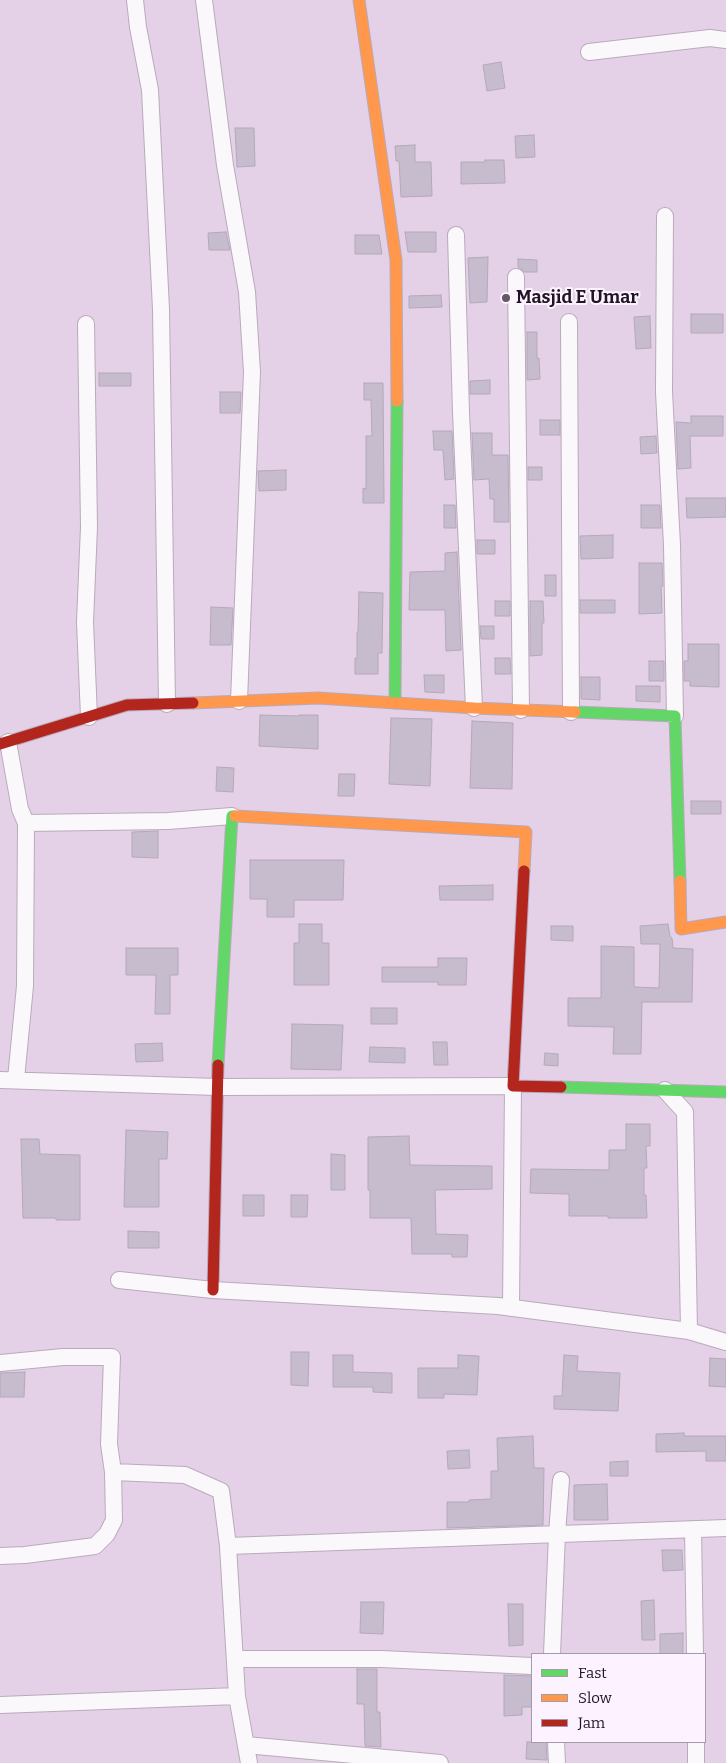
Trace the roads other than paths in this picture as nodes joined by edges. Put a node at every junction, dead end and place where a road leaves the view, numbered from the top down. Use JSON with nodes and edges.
{"nodes":[{"id":1,"x":135,"y":0,"type":"edge"},
{"id":2,"x":204,"y":0,"type":"edge"},
{"id":3,"x":359,"y":0,"type":"edge"},
{"id":4,"x":726,"y":40,"type":"edge"},
{"id":5,"x":589,"y":52,"type":"dead end"},
{"id":6,"x":665,"y":216,"type":"dead end"},
{"id":7,"x":456,"y":235,"type":"dead end"},
{"id":8,"x":516,"y":277,"type":"dead end"},
{"id":9,"x":569,"y":322,"type":"dead end"},
{"id":10,"x":86,"y":324,"type":"dead end"},
{"id":11,"x":239,"y":701,"type":"junction"},
{"id":12,"x":395,"y":703,"type":"junction"},
{"id":13,"x":167,"y":704,"type":"junction"},
{"id":14,"x":474,"y":708,"type":"junction"},
{"id":15,"x":521,"y":710,"type":"junction"},
{"id":16,"x":571,"y":712,"type":"junction"},
{"id":17,"x":675,"y":716,"type":"junction"},
{"id":18,"x":89,"y":717,"type":"junction"},
{"id":19,"x":4,"y":743,"type":"edge"},
{"id":20,"x":232,"y":816,"type":"junction"},
{"id":21,"x":26,"y":823,"type":"junction"},
{"id":22,"x":726,"y":922,"type":"edge"},
{"id":23,"x":8,"y":1080,"type":"edge"},
{"id":24,"x":513,"y":1086,"type":"junction"},
{"id":25,"x":217,"y":1087,"type":"junction"},
{"id":26,"x":666,"y":1090,"type":"junction"},
{"id":27,"x":726,"y":1092,"type":"edge"},
{"id":28,"x":119,"y":1280,"type":"dead end"},
{"id":29,"x":213,"y":1290,"type":"junction"},
{"id":30,"x":512,"y":1308,"type":"junction"},
{"id":31,"x":690,"y":1331,"type":"junction"},
{"id":32,"x":726,"y":1342,"type":"edge"},
{"id":33,"x":0,"y":1362,"type":"edge"},
{"id":34,"x":113,"y":1472,"type":"junction"},
{"id":35,"x":561,"y":1480,"type":"dead end"},
{"id":36,"x":726,"y":1528,"type":"edge"},
{"id":37,"x":693,"y":1529,"type":"junction"},
{"id":38,"x":557,"y":1534,"type":"junction"},
{"id":39,"x":228,"y":1546,"type":"junction"},
{"id":40,"x":0,"y":1556,"type":"edge"},
{"id":41,"x":552,"y":1653,"type":"edge"},
{"id":42,"x":695,"y":1653,"type":"edge"},
{"id":43,"x":235,"y":1659,"type":"junction"},
{"id":44,"x":531,"y":1666,"type":"edge"},
{"id":45,"x":237,"y":1696,"type":"junction"},
{"id":46,"x":0,"y":1706,"type":"edge"},
{"id":47,"x":556,"y":1743,"type":"edge"},
{"id":48,"x":696,"y":1743,"type":"edge"},
{"id":49,"x":246,"y":1745,"type":"junction"},
{"id":50,"x":249,"y":1763,"type":"edge"},
{"id":51,"x":440,"y":1763,"type":"edge"},
{"id":52,"x":557,"y":1763,"type":"edge"},
{"id":53,"x":696,"y":1763,"type":"edge"}],
"edges":[{"from":1,"to":13,"type":"street"},
{"from":2,"to":11,"type":"street"},
{"from":3,"to":12,"type":"street"},
{"from":4,"to":5,"type":"street"},
{"from":6,"to":17,"type":"street"},
{"from":7,"to":14,"type":"street"},
{"from":8,"to":15,"type":"street"},
{"from":9,"to":16,"type":"street"},
{"from":10,"to":18,"type":"street"},
{"from":11,"to":12,"type":"street"},
{"from":11,"to":13,"type":"street"},
{"from":12,"to":14,"type":"street"},
{"from":13,"to":18,"type":"street"},
{"from":14,"to":15,"type":"street"},
{"from":15,"to":16,"type":"street"},
{"from":16,"to":17,"type":"street"},
{"from":17,"to":22,"type":"street"},
{"from":18,"to":19,"type":"street"},
{"from":19,"to":21,"type":"street"},
{"from":20,"to":21,"type":"street"},
{"from":20,"to":24,"type":"street"},
{"from":20,"to":25,"type":"street"},
{"from":21,"to":23,"type":"street"},
{"from":23,"to":25,"type":"street"},
{"from":24,"to":25,"type":"street"},
{"from":24,"to":26,"type":"street"},
{"from":24,"to":30,"type":"street"},
{"from":25,"to":29,"type":"street"},
{"from":26,"to":27,"type":"street"},
{"from":26,"to":31,"type":"street"},
{"from":28,"to":29,"type":"street"},
{"from":29,"to":30,"type":"street"},
{"from":30,"to":31,"type":"street"},
{"from":31,"to":32,"type":"street"},
{"from":33,"to":34,"type":"street"},
{"from":34,"to":39,"type":"street"},
{"from":34,"to":40,"type":"street"},
{"from":35,"to":38,"type":"street"},
{"from":36,"to":37,"type":"street"},
{"from":37,"to":38,"type":"street"},
{"from":37,"to":42,"type":"street"},
{"from":38,"to":39,"type":"street"},
{"from":38,"to":41,"type":"street"},
{"from":39,"to":43,"type":"street"},
{"from":43,"to":44,"type":"street"},
{"from":43,"to":45,"type":"street"},
{"from":45,"to":46,"type":"street"},
{"from":45,"to":49,"type":"street"},
{"from":47,"to":52,"type":"street"},
{"from":48,"to":53,"type":"street"},
{"from":49,"to":50,"type":"street"},
{"from":49,"to":51,"type":"street"}]}
